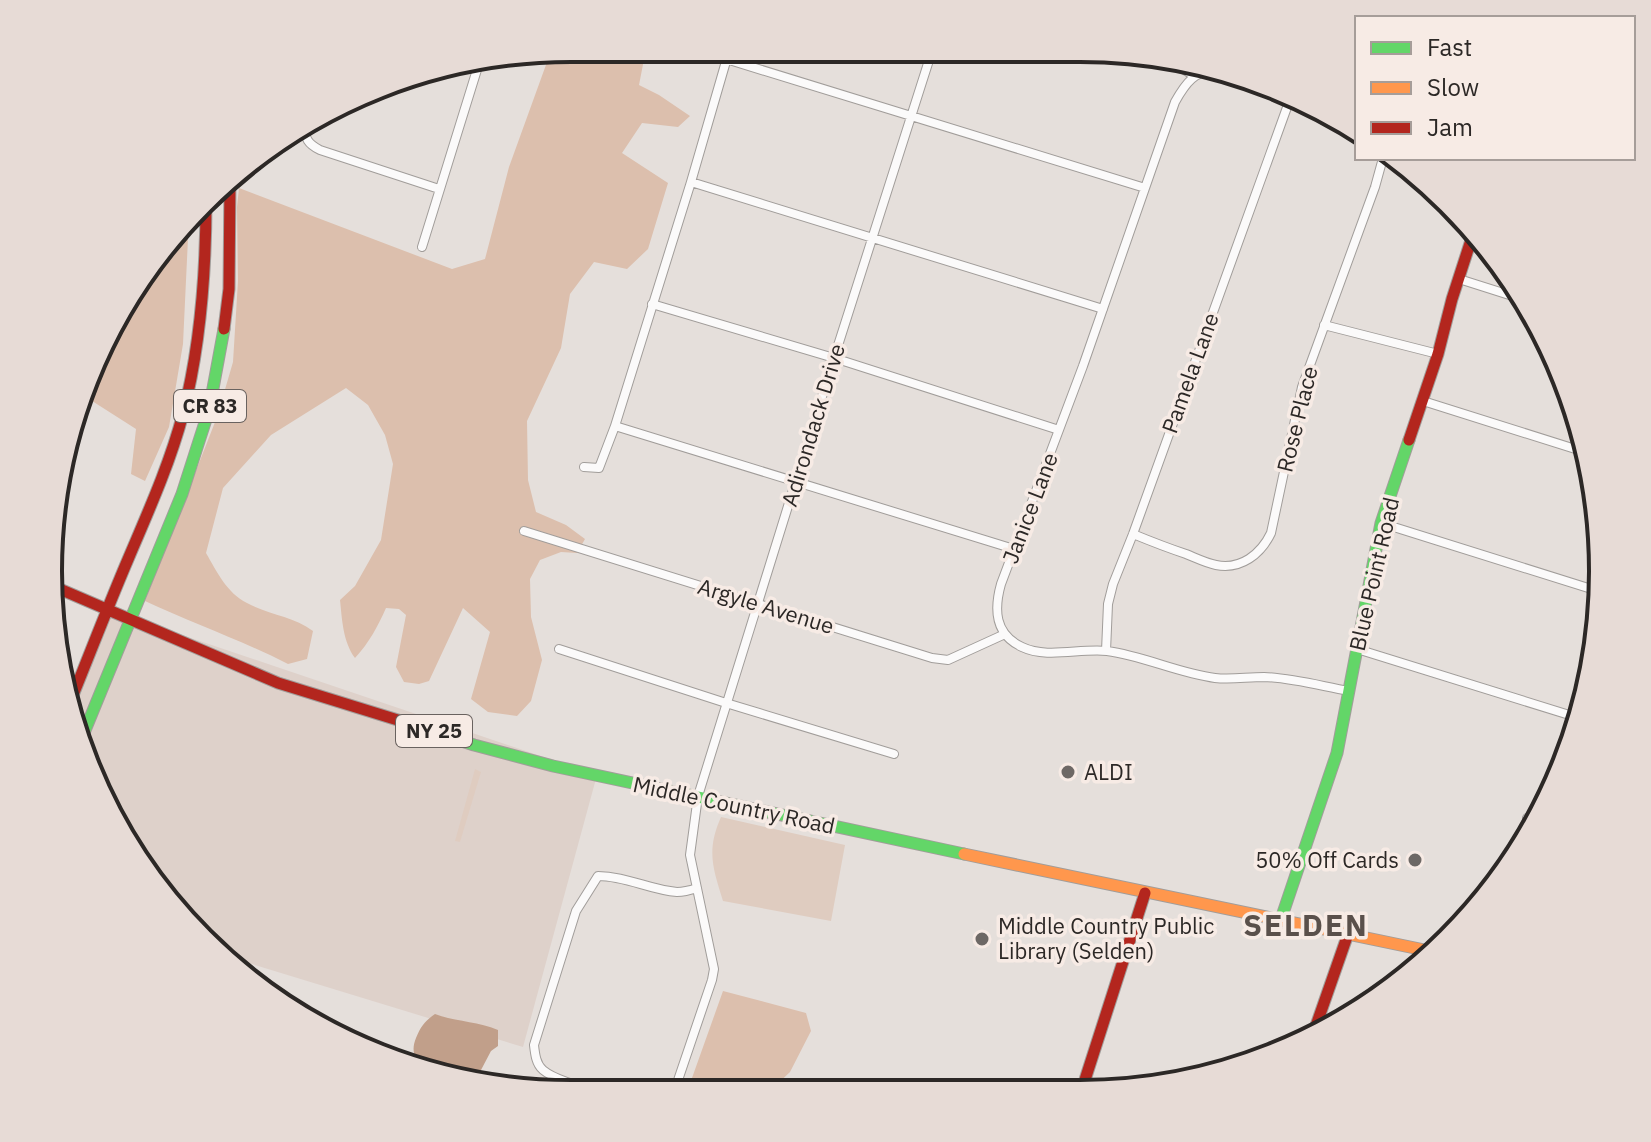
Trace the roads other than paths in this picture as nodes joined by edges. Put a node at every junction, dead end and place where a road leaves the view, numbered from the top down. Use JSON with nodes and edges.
{"nodes":[{"id":1,"x":726,"y":62,"type":"edge"},
{"id":2,"x":749,"y":62,"type":"edge"},
{"id":3,"x":928,"y":62,"type":"edge"},
{"id":4,"x":476,"y":71,"type":"edge"},
{"id":5,"x":1194,"y":76,"type":"edge"},
{"id":6,"x":1287,"y":106,"type":"edge"},
{"id":7,"x":911,"y":116,"type":"junction"},
{"id":8,"x":305,"y":137,"type":"edge"},
{"id":9,"x":1382,"y":161,"type":"edge"},
{"id":10,"x":691,"y":182,"type":"junction"},
{"id":11,"x":1145,"y":188,"type":"junction"},
{"id":12,"x":439,"y":189,"type":"junction"},
{"id":13,"x":230,"y":193,"type":"edge"},
{"id":14,"x":206,"y":216,"type":"edge"},
{"id":15,"x":873,"y":238,"type":"junction"},
{"id":16,"x":1470,"y":244,"type":"edge"},
{"id":17,"x":422,"y":247,"type":"dead end"},
{"id":18,"x":1459,"y":279,"type":"junction"},
{"id":19,"x":1507,"y":294,"type":"edge"},
{"id":20,"x":652,"y":304,"type":"junction"},
{"id":21,"x":1103,"y":309,"type":"junction"},
{"id":22,"x":1324,"y":325,"type":"junction"},
{"id":23,"x":1438,"y":354,"type":"junction"},
{"id":24,"x":834,"y":358,"type":"junction"},
{"id":25,"x":1423,"y":401,"type":"junction"},
{"id":26,"x":615,"y":426,"type":"junction"},
{"id":27,"x":1059,"y":430,"type":"junction"},
{"id":28,"x":1574,"y":449,"type":"edge"},
{"id":29,"x":584,"y":467,"type":"dead end"},
{"id":30,"x":795,"y":482,"type":"junction"},
{"id":31,"x":1381,"y":523,"type":"junction"},
{"id":32,"x":524,"y":531,"type":"dead end"},
{"id":33,"x":1133,"y":534,"type":"junction"},
{"id":34,"x":1014,"y":549,"type":"junction"},
{"id":35,"x":1588,"y":588,"type":"edge"},
{"id":36,"x":63,"y":590,"type":"edge"},
{"id":37,"x":758,"y":603,"type":"junction"},
{"id":38,"x":108,"y":610,"type":"junction"},
{"id":39,"x":131,"y":620,"type":"junction"},
{"id":40,"x":1005,"y":634,"type":"junction"},
{"id":41,"x":559,"y":649,"type":"dead end"},
{"id":42,"x":1357,"y":649,"type":"junction"},
{"id":43,"x":1106,"y":651,"type":"junction"},
{"id":44,"x":76,"y":688,"type":"edge"},
{"id":45,"x":1349,"y":691,"type":"junction"},
{"id":46,"x":726,"y":703,"type":"junction"},
{"id":47,"x":1568,"y":715,"type":"edge"},
{"id":48,"x":86,"y":727,"type":"edge"},
{"id":49,"x":894,"y":754,"type":"dead end"},
{"id":50,"x":698,"y":796,"type":"junction"},
{"id":51,"x":697,"y":888,"type":"junction"},
{"id":52,"x":1145,"y":893,"type":"junction"},
{"id":53,"x":1281,"y":919,"type":"junction"},
{"id":54,"x":1348,"y":934,"type":"junction"},
{"id":55,"x":1421,"y":949,"type":"edge"},
{"id":56,"x":1318,"y":1021,"type":"edge"},
{"id":57,"x":561,"y":1080,"type":"edge"},
{"id":58,"x":678,"y":1080,"type":"edge"},
{"id":59,"x":1085,"y":1080,"type":"edge"}],
"edges":[{"from":1,"to":10,"type":"street"},
{"from":2,"to":7,"type":"street"},
{"from":3,"to":7,"type":"street","name":"Adirondack Drive"},
{"from":4,"to":12,"type":"street"},
{"from":5,"to":11,"type":"street","name":"Janice Lane"},
{"from":6,"to":33,"type":"street","name":"Pamela Lane"},
{"from":7,"to":11,"type":"street"},
{"from":7,"to":15,"type":"street","name":"Adirondack Drive"},
{"from":8,"to":12,"type":"street"},
{"from":9,"to":22,"type":"street","name":"Rose Place"},
{"from":10,"to":15,"type":"street"},
{"from":10,"to":20,"type":"street"},
{"from":11,"to":21,"type":"street","name":"Janice Lane"},
{"from":12,"to":17,"type":"street"},
{"from":13,"to":39,"type":"main road","number":"CR 83"},
{"from":14,"to":38,"type":"main road","number":"CR 83"},
{"from":15,"to":21,"type":"street"},
{"from":15,"to":24,"type":"street","name":"Adirondack Drive"},
{"from":16,"to":18,"type":"main road","name":"Blue Point Road"},
{"from":18,"to":19,"type":"street"},
{"from":18,"to":23,"type":"main road","name":"Blue Point Road"},
{"from":20,"to":24,"type":"street"},
{"from":20,"to":26,"type":"street"},
{"from":21,"to":27,"type":"street","name":"Janice Lane"},
{"from":22,"to":23,"type":"street"},
{"from":22,"to":33,"type":"street","name":"Rose Place"},
{"from":23,"to":25,"type":"main road","name":"Blue Point Road"},
{"from":24,"to":27,"type":"street"},
{"from":24,"to":30,"type":"street","name":"Adirondack Drive"},
{"from":25,"to":28,"type":"street"},
{"from":25,"to":31,"type":"main road","name":"Blue Point Road"},
{"from":26,"to":29,"type":"street"},
{"from":26,"to":30,"type":"street"},
{"from":27,"to":34,"type":"street","name":"Janice Lane"},
{"from":30,"to":34,"type":"street"},
{"from":30,"to":37,"type":"street","name":"Adirondack Drive"},
{"from":31,"to":35,"type":"street"},
{"from":31,"to":42,"type":"main road","name":"Blue Point Road"},
{"from":32,"to":37,"type":"street","name":"Argyle Avenue"},
{"from":33,"to":43,"type":"street","name":"Pamela Lane"},
{"from":34,"to":40,"type":"street","name":"Janice Lane"},
{"from":36,"to":38,"type":"main road","name":"Middle Country Road","number":"NY 25"},
{"from":37,"to":40,"type":"street","name":"Argyle Avenue"},
{"from":37,"to":46,"type":"street","name":"Adirondack Drive"},
{"from":38,"to":39,"type":"main road","name":"Middle Country Road","number":"NY 25"},
{"from":38,"to":44,"type":"main road","number":"CR 83"},
{"from":39,"to":48,"type":"main road","number":"CR 83"},
{"from":39,"to":50,"type":"main road","name":"Middle Country Road","number":"NY 25"},
{"from":40,"to":43,"type":"street"},
{"from":41,"to":46,"type":"street"},
{"from":42,"to":45,"type":"main road","name":"Blue Point Road"},
{"from":42,"to":47,"type":"street"},
{"from":43,"to":45,"type":"street"},
{"from":45,"to":53,"type":"main road","name":"Blue Point Road"},
{"from":46,"to":49,"type":"street"},
{"from":46,"to":50,"type":"street","name":"Adirondack Drive"},
{"from":50,"to":51,"type":"street","name":"Adirondack Drive"},
{"from":50,"to":52,"type":"main road","name":"Middle Country Road","number":"NY 25"},
{"from":51,"to":57,"type":"street"},
{"from":51,"to":58,"type":"street","name":"Adirondack Drive"},
{"from":52,"to":53,"type":"main road","name":"Middle Country Road","number":"NY 25"},
{"from":52,"to":59,"type":"main road"},
{"from":53,"to":54,"type":"main road","name":"Middle Country Road","number":"NY 25"},
{"from":54,"to":55,"type":"main road","name":"Middle Country Road","number":"NY 25"},
{"from":54,"to":56,"type":"main road"}]}
